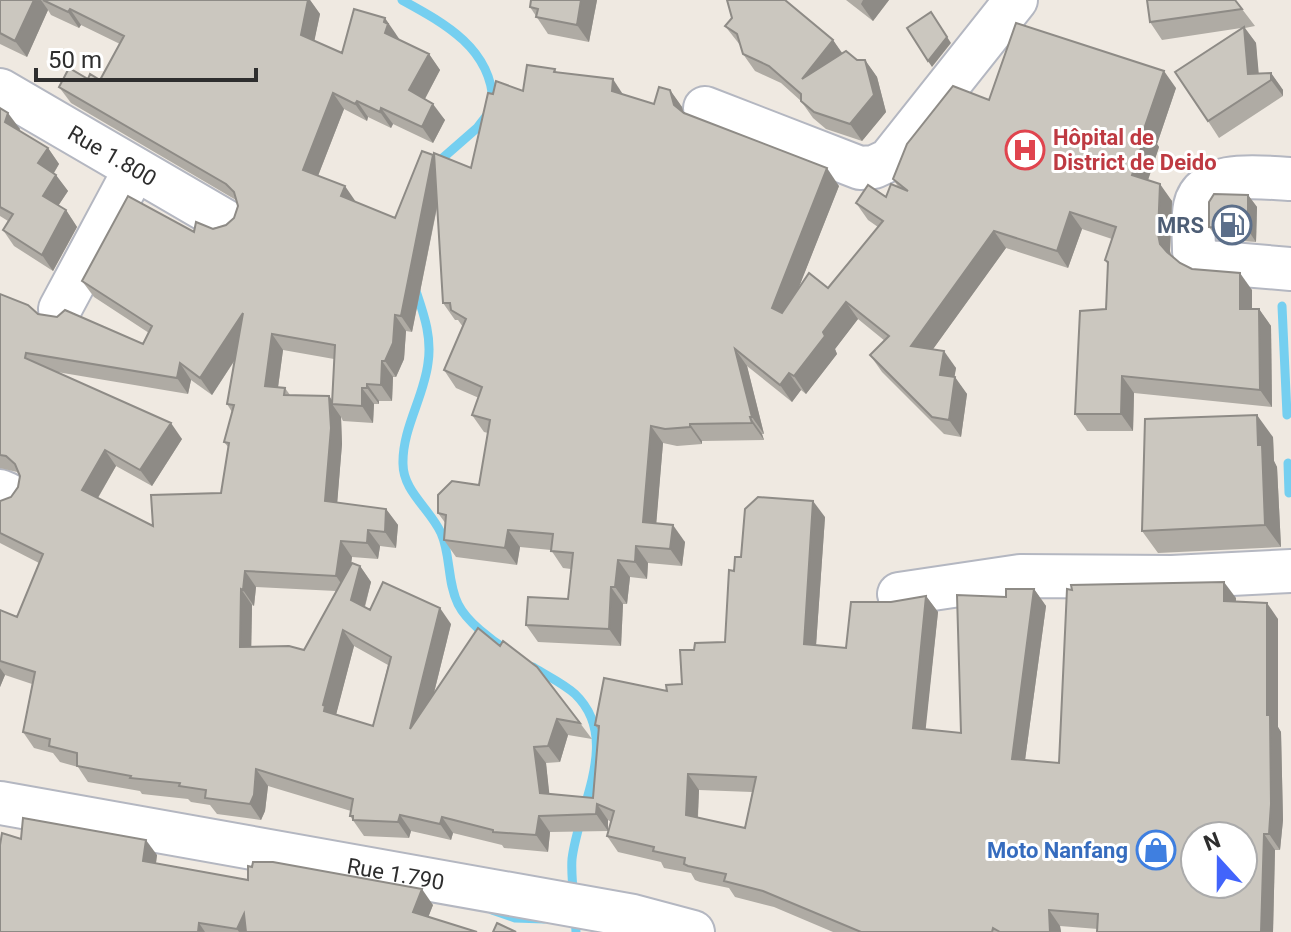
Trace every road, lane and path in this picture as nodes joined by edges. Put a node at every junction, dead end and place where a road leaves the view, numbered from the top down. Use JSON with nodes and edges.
{"nodes":[{"id":1,"x":1016,"y":0,"type":"edge"},
{"id":2,"x":0,"y":90,"type":"edge"},
{"id":3,"x":705,"y":108,"type":"dead end"},
{"id":4,"x":135,"y":169,"type":"junction"},
{"id":5,"x":1291,"y":179,"type":"edge"},
{"id":6,"x":225,"y":221,"type":"edge"},
{"id":7,"x":1291,"y":269,"type":"edge"},
{"id":8,"x":60,"y":309,"type":"dead end"},
{"id":9,"x":1291,"y":571,"type":"edge"},
{"id":10,"x":899,"y":594,"type":"dead end"},
{"id":11,"x":0,"y":803,"type":"edge"},
{"id":12,"x":693,"y":932,"type":"edge"}],
"edges":[{"from":1,"to":3,"type":"street"},
{"from":2,"to":4,"type":"street","name":"Rue 1.800"},
{"from":4,"to":6,"type":"street","name":"Rue 1.800"},
{"from":4,"to":8,"type":"street"},
{"from":5,"to":7,"type":"street"},
{"from":9,"to":10,"type":"street"},
{"from":11,"to":12,"type":"street","name":"Rue 1.790"}]}
